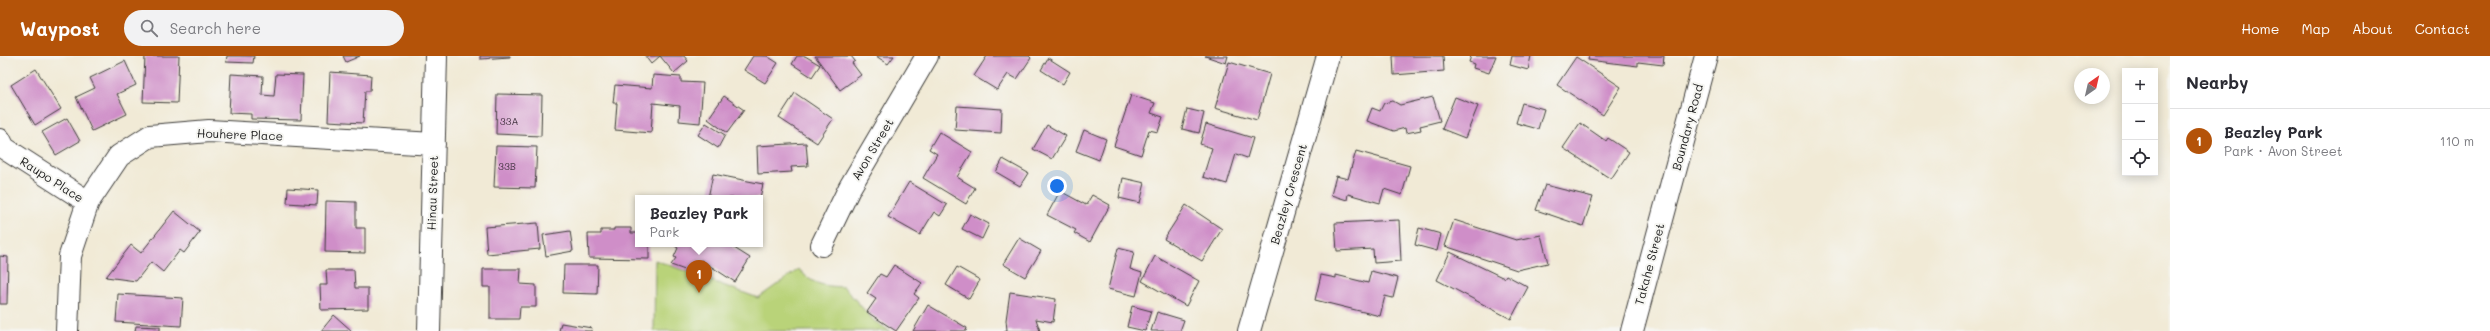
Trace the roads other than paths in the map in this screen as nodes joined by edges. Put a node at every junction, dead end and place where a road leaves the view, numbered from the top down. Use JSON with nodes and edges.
{"nodes":[{"id":1,"x":436,"y":56,"type":"edge"},
{"id":2,"x":927,"y":56,"type":"edge"},
{"id":3,"x":1328,"y":56,"type":"edge"},
{"id":4,"x":1706,"y":56,"type":"edge"},
{"id":5,"x":0,"y":140,"type":"edge"},
{"id":6,"x":434,"y":144,"type":"junction"},
{"id":7,"x":1667,"y":198,"type":"joint"},
{"id":8,"x":88,"y":202,"type":"junction"},
{"id":9,"x":822,"y":245,"type":"dead end"},
{"id":10,"x":67,"y":331,"type":"edge"},
{"id":11,"x":429,"y":331,"type":"edge"},
{"id":12,"x":1249,"y":331,"type":"edge"},
{"id":13,"x":1632,"y":331,"type":"edge"}],
"edges":[{"from":1,"to":6,"type":"street","name":"Hinau Street"},
{"from":2,"to":9,"type":"street","name":"Avon Street"},
{"from":3,"to":12,"type":"street","name":"Beazley Crescent"},
{"from":4,"to":7,"type":"street","name":"Boundary Road"},
{"from":5,"to":8,"type":"street","name":"Raupo Place"},
{"from":6,"to":8,"type":"street","name":"Houhere Place"},
{"from":6,"to":11,"type":"street","name":"Hinau Street"},
{"from":7,"to":13,"type":"street","name":"Takahe Street"},
{"from":8,"to":10,"type":"street","name":"Houhere Place"}]}
